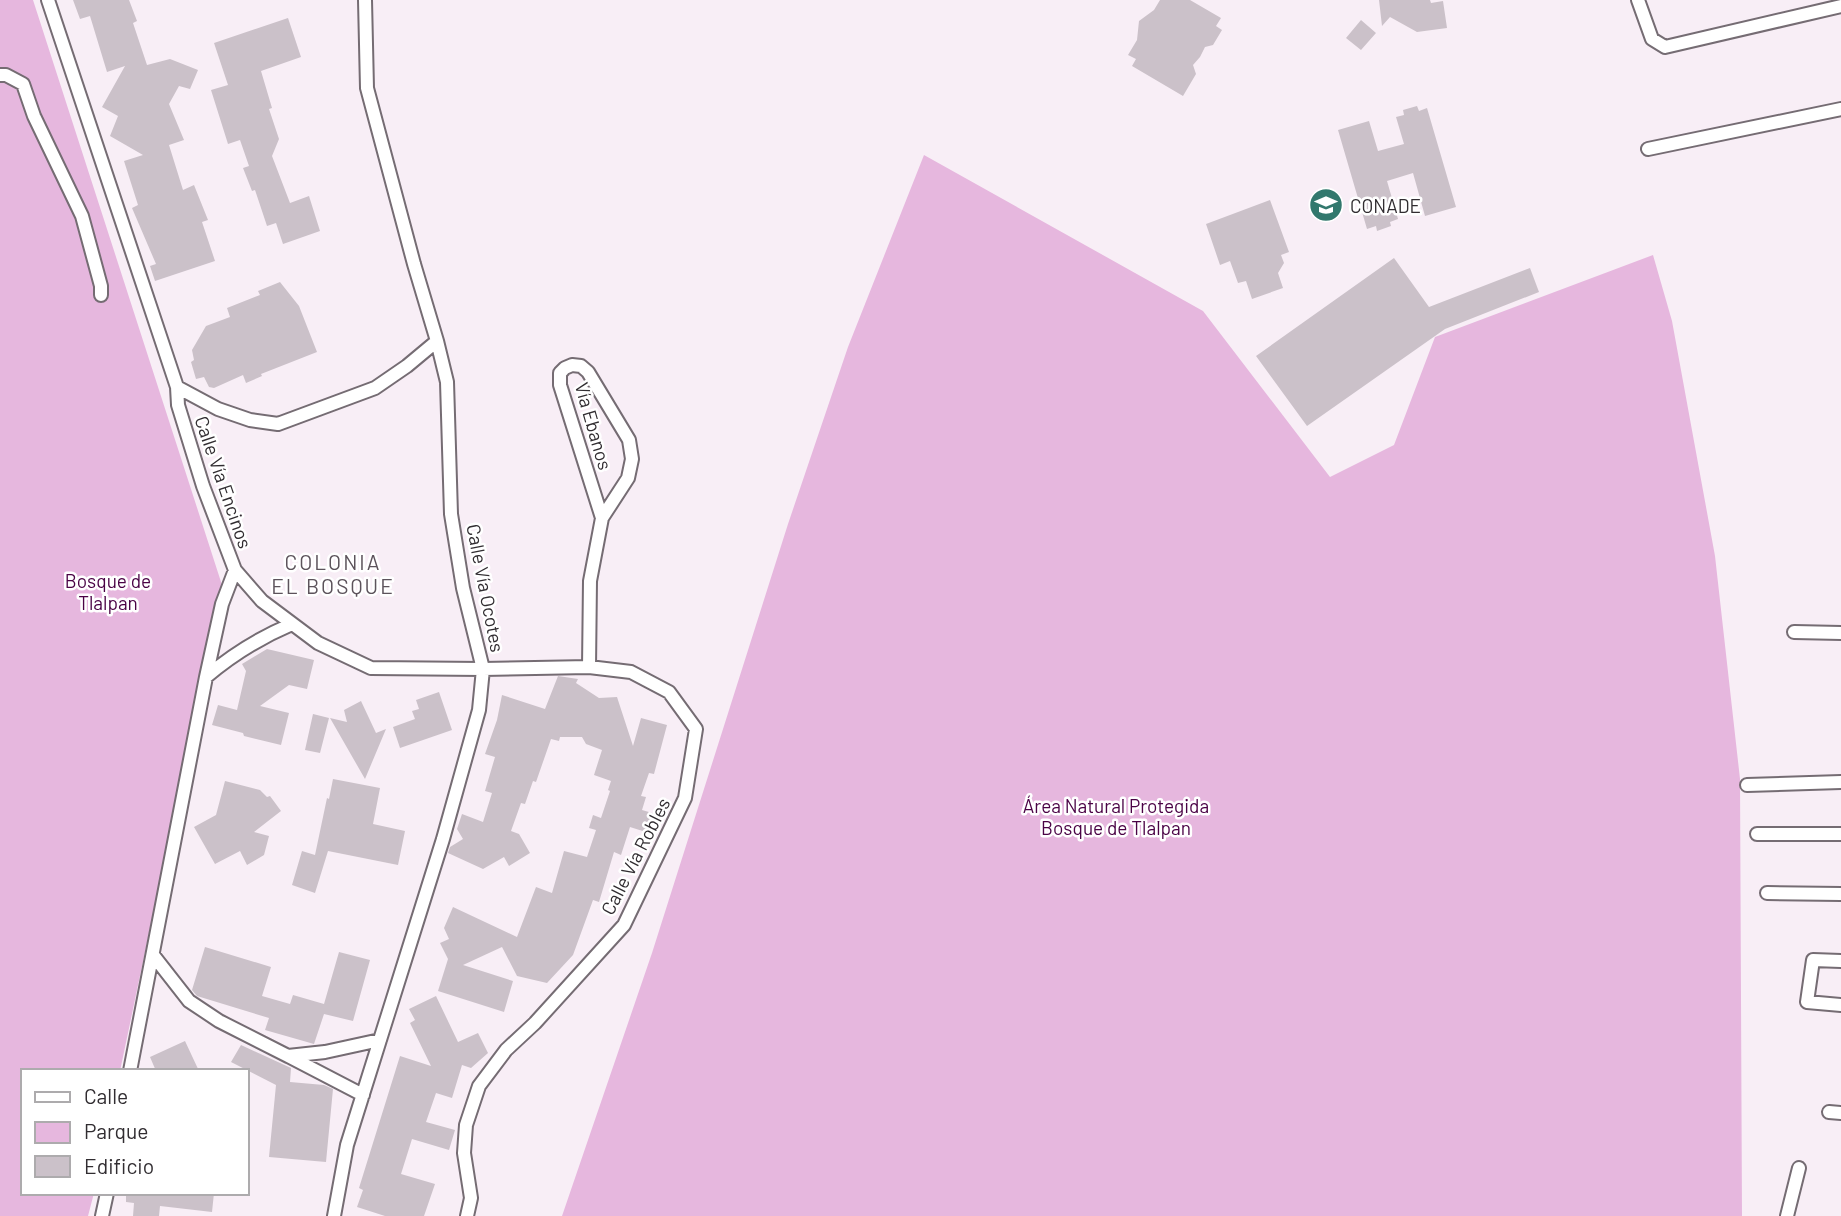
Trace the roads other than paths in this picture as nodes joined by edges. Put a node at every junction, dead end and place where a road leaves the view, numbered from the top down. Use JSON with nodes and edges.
{"nodes":[{"id":1,"x":48,"y":0,"type":"edge"},
{"id":2,"x":365,"y":0,"type":"edge"},
{"id":3,"x":1639,"y":0,"type":"edge"},
{"id":4,"x":1841,"y":6,"type":"edge"},
{"id":5,"x":0,"y":75,"type":"edge"},
{"id":6,"x":1841,"y":109,"type":"edge"},
{"id":7,"x":1648,"y":149,"type":"dead end"},
{"id":8,"x":96,"y":270,"type":"dead end"},
{"id":9,"x":438,"y":341,"type":"junction"},
{"id":10,"x":177,"y":387,"type":"junction"},
{"id":11,"x":602,"y":517,"type":"junction"},
{"id":12,"x":235,"y":570,"type":"junction"},
{"id":13,"x":292,"y":624,"type":"junction"},
{"id":14,"x":1794,"y":632,"type":"dead end"},
{"id":15,"x":1841,"y":634,"type":"edge"},
{"id":16,"x":589,"y":667,"type":"junction"},
{"id":17,"x":483,"y":670,"type":"junction"},
{"id":18,"x":206,"y":677,"type":"junction"},
{"id":19,"x":1841,"y":782,"type":"edge"},
{"id":20,"x":1748,"y":785,"type":"dead end"},
{"id":21,"x":1757,"y":834,"type":"dead end"},
{"id":22,"x":1841,"y":834,"type":"edge"},
{"id":23,"x":1767,"y":892,"type":"dead end"},
{"id":24,"x":1841,"y":894,"type":"edge"},
{"id":25,"x":153,"y":955,"type":"junction"},
{"id":26,"x":1841,"y":961,"type":"edge"},
{"id":27,"x":1841,"y":1005,"type":"edge"},
{"id":28,"x":380,"y":1040,"type":"junction"},
{"id":29,"x":288,"y":1056,"type":"junction"},
{"id":30,"x":130,"y":1069,"type":"edge"},
{"id":31,"x":363,"y":1096,"type":"junction"},
{"id":32,"x":1799,"y":1168,"type":"dead end"},
{"id":33,"x":107,"y":1195,"type":"edge"},
{"id":34,"x":102,"y":1216,"type":"edge"},
{"id":35,"x":334,"y":1216,"type":"edge"},
{"id":36,"x":467,"y":1216,"type":"edge"},
{"id":37,"x":1787,"y":1216,"type":"edge"}],
"edges":[{"from":1,"to":10,"type":"street","name":"Calle Vía Encinos"},
{"from":2,"to":9,"type":"street","name":"Calle Vía Ocotes"},
{"from":3,"to":4,"type":"street"},
{"from":5,"to":8,"type":"street"},
{"from":6,"to":7,"type":"street"},
{"from":9,"to":10,"type":"street"},
{"from":9,"to":17,"type":"street","name":"Calle Vía Ocotes"},
{"from":10,"to":12,"type":"street","name":"Calle Vía Encinos"},
{"from":11,"to":11,"type":"street","name":"Vía Ebanos"},
{"from":11,"to":16,"type":"street","name":"Vía Ebanos"},
{"from":12,"to":13,"type":"street","name":"Calle Vía Robles"},
{"from":12,"to":18,"type":"street","name":"Calle Vía Encinos"},
{"from":13,"to":17,"type":"street","name":"Calle Vía Robles"},
{"from":13,"to":18,"type":"street"},
{"from":14,"to":15,"type":"street"},
{"from":16,"to":17,"type":"street","name":"Calle Vía Robles"},
{"from":16,"to":36,"type":"street","name":"Calle Vía Robles"},
{"from":17,"to":28,"type":"street","name":"Calle Vía Ocotes"},
{"from":18,"to":25,"type":"street","name":"Calle Vía Encinos"},
{"from":19,"to":20,"type":"street"},
{"from":21,"to":22,"type":"street"},
{"from":23,"to":24,"type":"street"},
{"from":25,"to":29,"type":"street"},
{"from":25,"to":30,"type":"street","name":"Calle Vía Encinos"},
{"from":26,"to":27,"type":"street"},
{"from":28,"to":29,"type":"street"},
{"from":28,"to":31,"type":"street","name":"Calle Vía Ocotes"},
{"from":29,"to":31,"type":"street"},
{"from":31,"to":35,"type":"street","name":"Calle Vía Ocotes"},
{"from":32,"to":37,"type":"street"},
{"from":33,"to":34,"type":"street"}]}
